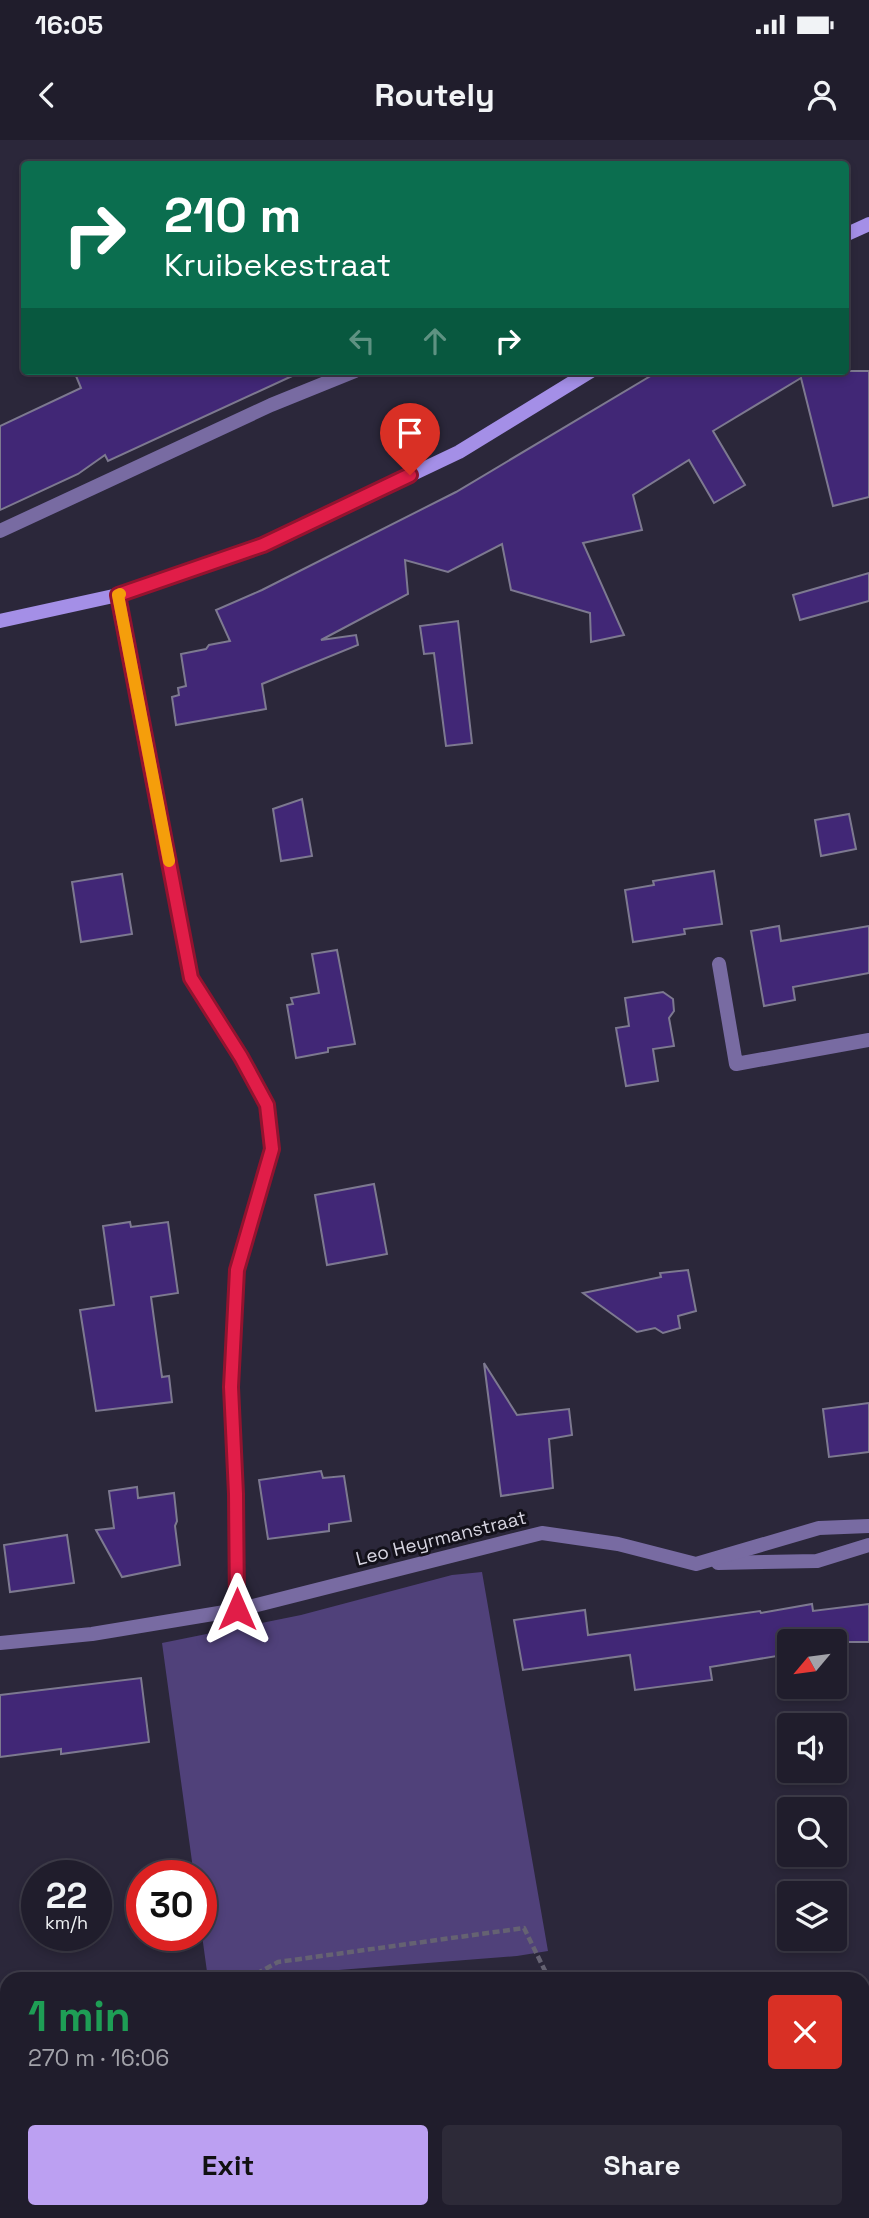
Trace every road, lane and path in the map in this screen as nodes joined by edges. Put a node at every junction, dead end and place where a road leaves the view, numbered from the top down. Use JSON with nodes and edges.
{"nodes":[{"id":1,"x":869,"y":224,"type":"edge"},
{"id":2,"x":849,"y":232,"type":"edge"},
{"id":3,"x":345,"y":375,"type":"edge"},
{"id":4,"x":585,"y":375,"type":"edge"},
{"id":5,"x":0,"y":531,"type":"edge"},
{"id":6,"x":118,"y":595,"type":"junction"},
{"id":7,"x":0,"y":621,"type":"edge"},
{"id":8,"x":719,"y":964,"type":"dead end"},
{"id":9,"x":869,"y":1040,"type":"edge"},
{"id":10,"x":869,"y":1526,"type":"edge"},
{"id":11,"x":869,"y":1545,"type":"edge"},
{"id":12,"x":696,"y":1564,"type":"junction"},
{"id":13,"x":237,"y":1609,"type":"junction"},
{"id":14,"x":0,"y":1643,"type":"edge"},
{"id":15,"x":260,"y":1972,"type":"edge"},
{"id":16,"x":546,"y":1972,"type":"edge"}],
"edges":[{"from":1,"to":2,"type":"main road"},
{"from":3,"to":5,"type":"street"},
{"from":4,"to":6,"type":"main road"},
{"from":6,"to":7,"type":"main road"},
{"from":6,"to":13,"type":"street"},
{"from":8,"to":9,"type":"street"},
{"from":10,"to":12,"type":"street"},
{"from":11,"to":12,"type":"street","name":"Leo Heyrmanstraat"},
{"from":12,"to":13,"type":"street","name":"Leo Heyrmanstraat"},
{"from":13,"to":14,"type":"street","name":"Leo Heyrmanstraat"},
{"from":15,"to":16,"type":"path"}]}
